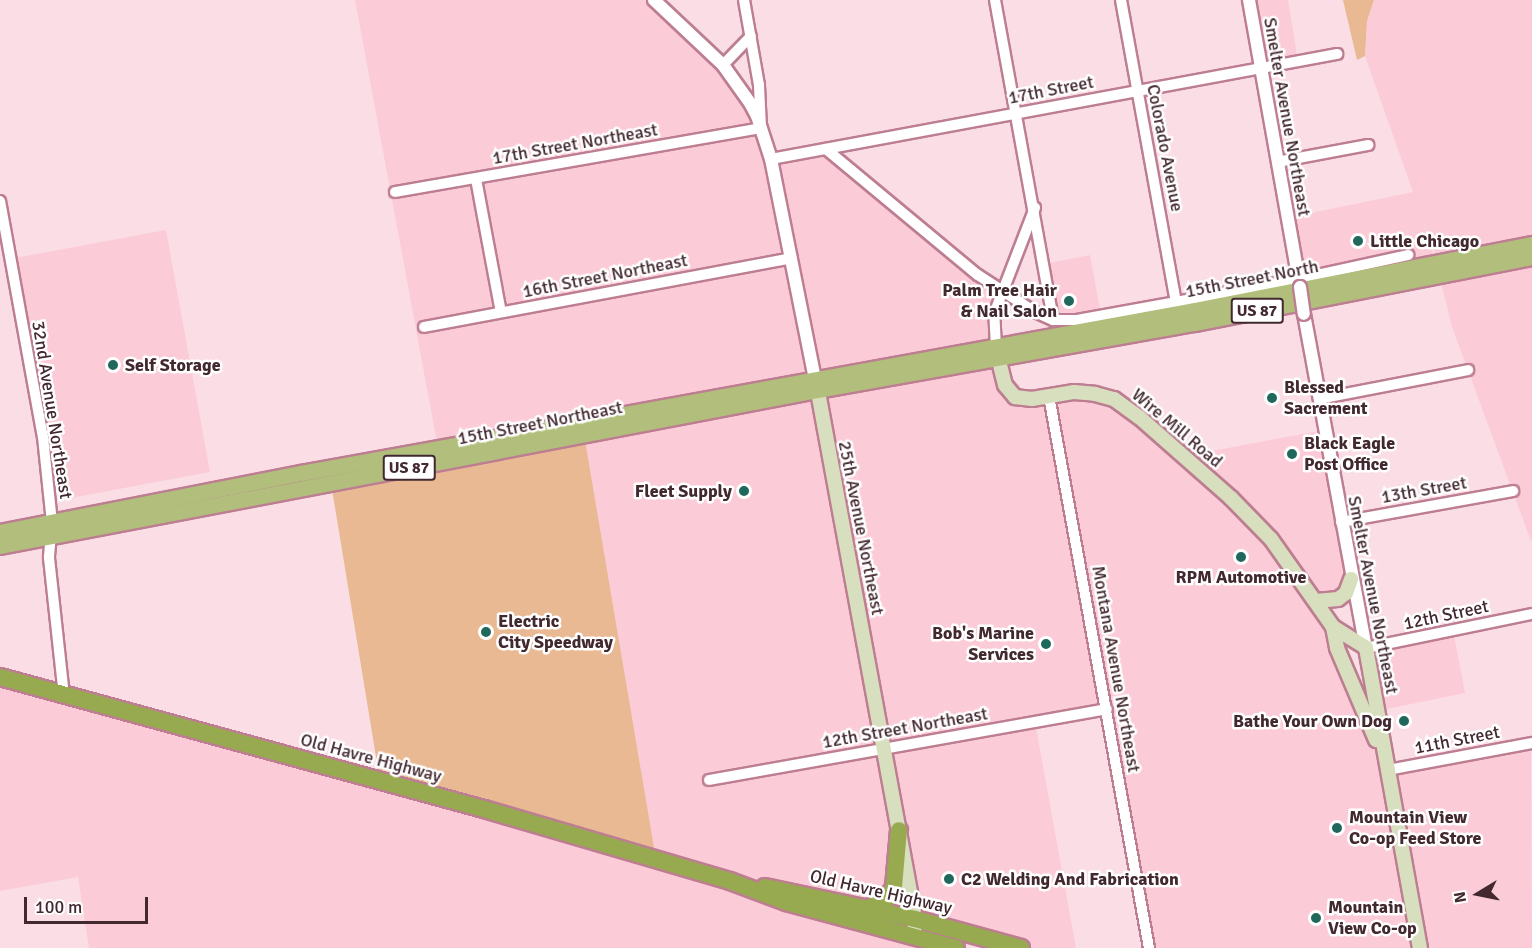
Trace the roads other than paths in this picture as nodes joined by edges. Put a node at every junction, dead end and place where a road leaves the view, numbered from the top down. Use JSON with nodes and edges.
{"nodes":[{"id":1,"x":654,"y":0,"type":"edge"},
{"id":2,"x":744,"y":0,"type":"edge"},
{"id":3,"x":995,"y":0,"type":"edge"},
{"id":4,"x":1121,"y":0,"type":"edge"},
{"id":5,"x":1249,"y":0,"type":"edge"},
{"id":6,"x":751,"y":36,"type":"junction"},
{"id":7,"x":1337,"y":54,"type":"dead end"},
{"id":8,"x":723,"y":65,"type":"junction"},
{"id":9,"x":1260,"y":68,"type":"junction"},
{"id":10,"x":1137,"y":90,"type":"junction"},
{"id":11,"x":1016,"y":114,"type":"junction"},
{"id":12,"x":759,"y":122,"type":"junction"},
{"id":13,"x":1368,"y":145,"type":"dead end"},
{"id":14,"x":826,"y":149,"type":"junction"},
{"id":15,"x":771,"y":159,"type":"junction"},
{"id":16,"x":1277,"y":162,"type":"junction"},
{"id":17,"x":476,"y":179,"type":"junction"},
{"id":18,"x":395,"y":192,"type":"dead end"},
{"id":19,"x":0,"y":201,"type":"edge"},
{"id":20,"x":1035,"y":207,"type":"junction"},
{"id":21,"x":1532,"y":244,"type":"edge"},
{"id":22,"x":1408,"y":255,"type":"dead end"},
{"id":23,"x":1532,"y":257,"type":"edge"},
{"id":24,"x":792,"y":258,"type":"junction"},
{"id":25,"x":1299,"y":283,"type":"junction"},
{"id":26,"x":1002,"y":290,"type":"junction"},
{"id":27,"x":1176,"y":302,"type":"junction"},
{"id":28,"x":501,"y":312,"type":"junction"},
{"id":29,"x":1053,"y":320,"type":"junction"},
{"id":30,"x":424,"y":327,"type":"dead end"},
{"id":31,"x":997,"y":352,"type":"junction"},
{"id":32,"x":979,"y":356,"type":"joint"},
{"id":33,"x":1468,"y":370,"type":"dead end"},
{"id":34,"x":816,"y":385,"type":"junction"},
{"id":35,"x":1049,"y":396,"type":"junction"},
{"id":36,"x":1319,"y":399,"type":"junction"},
{"id":37,"x":1513,"y":491,"type":"dead end"},
{"id":38,"x":1341,"y":522,"type":"junction"},
{"id":39,"x":51,"y":529,"type":"junction"},
{"id":40,"x":0,"y":532,"type":"edge"},
{"id":41,"x":0,"y":546,"type":"edge"},
{"id":42,"x":1351,"y":579,"type":"junction"},
{"id":43,"x":1316,"y":601,"type":"junction"},
{"id":44,"x":1532,"y":614,"type":"edge"},
{"id":45,"x":1333,"y":627,"type":"junction"},
{"id":46,"x":1366,"y":648,"type":"junction"},
{"id":47,"x":0,"y":677,"type":"edge"},
{"id":48,"x":64,"y":696,"type":"junction"},
{"id":49,"x":1107,"y":709,"type":"junction"},
{"id":50,"x":1532,"y":743,"type":"edge"},
{"id":51,"x":885,"y":750,"type":"junction"},
{"id":52,"x":1388,"y":770,"type":"junction"},
{"id":53,"x":709,"y":780,"type":"dead end"},
{"id":54,"x":899,"y":830,"type":"junction"},
{"id":55,"x":730,"y":881,"type":"junction"},
{"id":56,"x":868,"y":908,"type":"junction"},
{"id":57,"x":915,"y":919,"type":"junction"},
{"id":58,"x":912,"y":942,"type":"edge"},
{"id":59,"x":956,"y":948,"type":"edge"},
{"id":60,"x":1021,"y":948,"type":"edge"},
{"id":61,"x":1149,"y":948,"type":"edge"},
{"id":62,"x":1420,"y":948,"type":"edge"}],
"edges":[{"from":1,"to":8,"type":"street"},
{"from":2,"to":6,"type":"street"},
{"from":3,"to":11,"type":"street"},
{"from":4,"to":10,"type":"street","name":"Colorado Avenue"},
{"from":5,"to":9,"type":"street","name":"Smelter Avenue Northeast"},
{"from":6,"to":8,"type":"street"},
{"from":6,"to":12,"type":"street"},
{"from":7,"to":9,"type":"street","name":"17th Street"},
{"from":8,"to":12,"type":"street"},
{"from":9,"to":10,"type":"street","name":"17th Street"},
{"from":9,"to":16,"type":"street","name":"Smelter Avenue Northeast"},
{"from":10,"to":11,"type":"street","name":"17th Street"},
{"from":10,"to":27,"type":"street","name":"Colorado Avenue"},
{"from":11,"to":14,"type":"street","name":"17th Street"},
{"from":11,"to":20,"type":"street"},
{"from":12,"to":15,"type":"street","name":"25th Avenue Northeast"},
{"from":12,"to":17,"type":"street","name":"17th Street Northeast"},
{"from":13,"to":16,"type":"street"},
{"from":14,"to":15,"type":"street","name":"17th Street"},
{"from":14,"to":26,"type":"street"},
{"from":15,"to":24,"type":"street","name":"25th Avenue Northeast"},
{"from":16,"to":25,"type":"street","name":"Smelter Avenue Northeast"},
{"from":17,"to":18,"type":"street","name":"17th Street Northeast"},
{"from":17,"to":28,"type":"street"},
{"from":19,"to":39,"type":"street","name":"32nd Avenue Northeast"},
{"from":20,"to":26,"type":"street","name":"Wire Mill Road"},
{"from":20,"to":29,"type":"street"},
{"from":21,"to":31,"type":"main road","name":"15th Street North","number":"US 87"},
{"from":22,"to":25,"type":"street","name":"15th Street North"},
{"from":23,"to":31,"type":"main road","name":"15th Street North","number":"US 87"},
{"from":24,"to":28,"type":"street","name":"16th Street Northeast"},
{"from":24,"to":34,"type":"street","name":"25th Avenue Northeast"},
{"from":25,"to":27,"type":"street","name":"15th Street North"},
{"from":25,"to":36,"type":"street","name":"Smelter Avenue Northeast","bridge":true},
{"from":26,"to":29,"type":"street"},
{"from":26,"to":31,"type":"street","name":"Wire Mill Road"},
{"from":27,"to":29,"type":"street","name":"15th Street North"},
{"from":28,"to":30,"type":"street","name":"16th Street Northeast"},
{"from":31,"to":32,"type":"main road","name":"15th Street North","number":"US 87"},
{"from":31,"to":35,"type":"main road","name":"Wire Mill Road"},
{"from":32,"to":34,"type":"main road","name":"15th Street Northeast","number":"US 87"},
{"from":33,"to":36,"type":"street"},
{"from":34,"to":39,"type":"main road","name":"15th Street Northeast","number":"US 87"},
{"from":34,"to":51,"type":"main road","name":"25th Avenue Northeast"},
{"from":35,"to":43,"type":"main road","name":"Wire Mill Road"},
{"from":35,"to":49,"type":"street","name":"Montana Avenue Northeast"},
{"from":36,"to":38,"type":"street","name":"Smelter Avenue Northeast"},
{"from":37,"to":38,"type":"street","name":"13th Street"},
{"from":38,"to":42,"type":"street","name":"Smelter Avenue Northeast"},
{"from":39,"to":40,"type":"main road","name":"15th Street Northeast","number":"US 87"},
{"from":39,"to":41,"type":"main road","name":"15th Street Northeast","number":"US 87"},
{"from":39,"to":48,"type":"street","name":"32nd Avenue Northeast"},
{"from":42,"to":43,"type":"main road"},
{"from":42,"to":46,"type":"street","name":"Smelter Avenue Northeast"},
{"from":43,"to":45,"type":"main road","name":"Wire Mill Road"},
{"from":44,"to":46,"type":"street","name":"12th Street"},
{"from":45,"to":46,"type":"main road","name":"Wire Mill Road"},
{"from":45,"to":52,"type":"main road"},
{"from":46,"to":52,"type":"main road","name":"Smelter Avenue Northeast"},
{"from":47,"to":48,"type":"highway","name":"Old Havre Highway"},
{"from":48,"to":55,"type":"highway","name":"Old Havre Highway"},
{"from":49,"to":51,"type":"street","name":"12th Street Northeast"},
{"from":49,"to":61,"type":"street","name":"Montana Avenue Northeast"},
{"from":50,"to":52,"type":"street","name":"11th Street"},
{"from":51,"to":53,"type":"street","name":"12th Street Northeast"},
{"from":51,"to":54,"type":"main road","name":"25th Avenue Northeast"},
{"from":52,"to":62,"type":"main road","name":"Smelter Avenue Northeast"},
{"from":54,"to":56,"type":"highway"},
{"from":54,"to":57,"type":"main road","name":"25th Avenue Northeast"},
{"from":55,"to":56,"type":"highway","name":"Old Havre Highway"},
{"from":55,"to":58,"type":"highway","name":"Old Havre Highway"},
{"from":56,"to":57,"type":"highway","name":"Old Havre Highway"},
{"from":57,"to":58,"type":"main road","name":"25th Avenue Northeast"},
{"from":57,"to":60,"type":"highway","name":"Old Havre Highway"},
{"from":58,"to":59,"type":"highway","name":"Old Havre Highway"}]}
